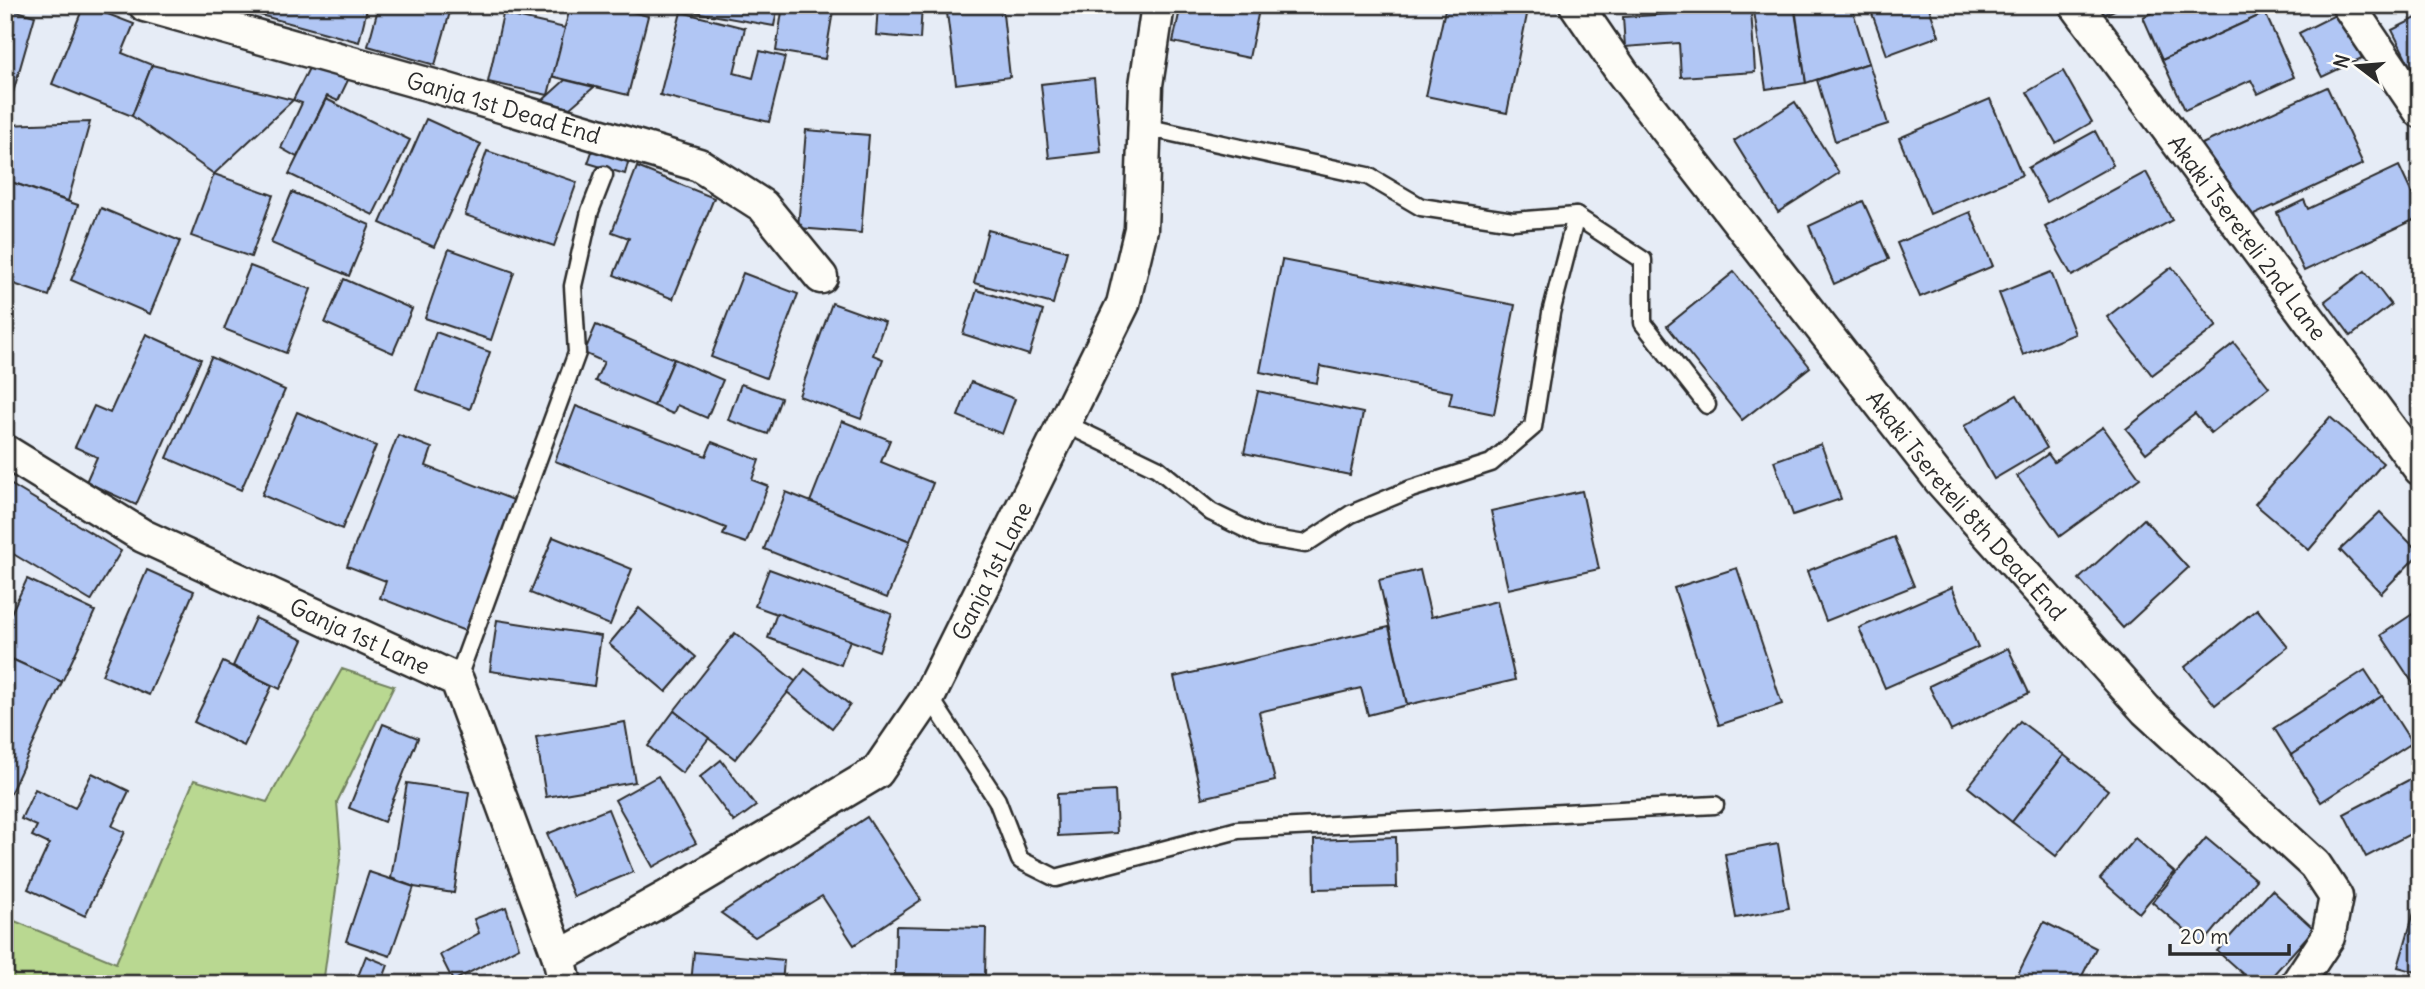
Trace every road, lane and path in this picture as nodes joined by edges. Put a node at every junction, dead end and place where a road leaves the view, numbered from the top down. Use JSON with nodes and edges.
{"nodes":[{"id":1,"x":145,"y":5,"type":"edge"},
{"id":2,"x":1158,"y":5,"type":"edge"},
{"id":3,"x":1576,"y":5,"type":"edge"},
{"id":4,"x":2076,"y":5,"type":"edge"},
{"id":5,"x":2348,"y":5,"type":"edge"},
{"id":6,"x":2420,"y":111,"type":"edge"},
{"id":7,"x":1145,"y":127,"type":"junction"},
{"id":8,"x":604,"y":175,"type":"dead end"},
{"id":9,"x":1576,"y":216,"type":"junction"},
{"id":10,"x":821,"y":277,"type":"dead end"},
{"id":11,"x":1707,"y":405,"type":"dead end"},
{"id":12,"x":1064,"y":423,"type":"junction"},
{"id":13,"x":5,"y":452,"type":"edge"},
{"id":14,"x":2420,"y":469,"type":"edge"},
{"id":15,"x":457,"y":680,"type":"junction"},
{"id":16,"x":929,"y":696,"type":"junction"},
{"id":17,"x":1715,"y":805,"type":"dead end"},
{"id":18,"x":562,"y":970,"type":"edge"},
{"id":19,"x":2297,"y":984,"type":"edge"}],
"edges":[{"from":1,"to":10,"type":"street","name":"Ganja 1st Dead End"},
{"from":2,"to":7,"type":"street","name":"Ganja 1st Lane"},
{"from":3,"to":19,"type":"street","name":"Akaki Tsereteli 8th Dead End"},
{"from":4,"to":14,"type":"street","name":"Akaki Tsereteli 2nd Lane"},
{"from":5,"to":6,"type":"street"},
{"from":7,"to":9,"type":"lane"},
{"from":7,"to":12,"type":"street","name":"Ganja 1st Lane"},
{"from":8,"to":15,"type":"lane"},
{"from":9,"to":11,"type":"lane"},
{"from":9,"to":12,"type":"lane"},
{"from":12,"to":16,"type":"street","name":"Ganja 1st Lane"},
{"from":13,"to":15,"type":"street","name":"Ganja 1st Lane"},
{"from":15,"to":18,"type":"street","name":"Ganja 1st Lane"},
{"from":16,"to":17,"type":"lane"},
{"from":16,"to":18,"type":"street","name":"Ganja 1st Lane"}]}
